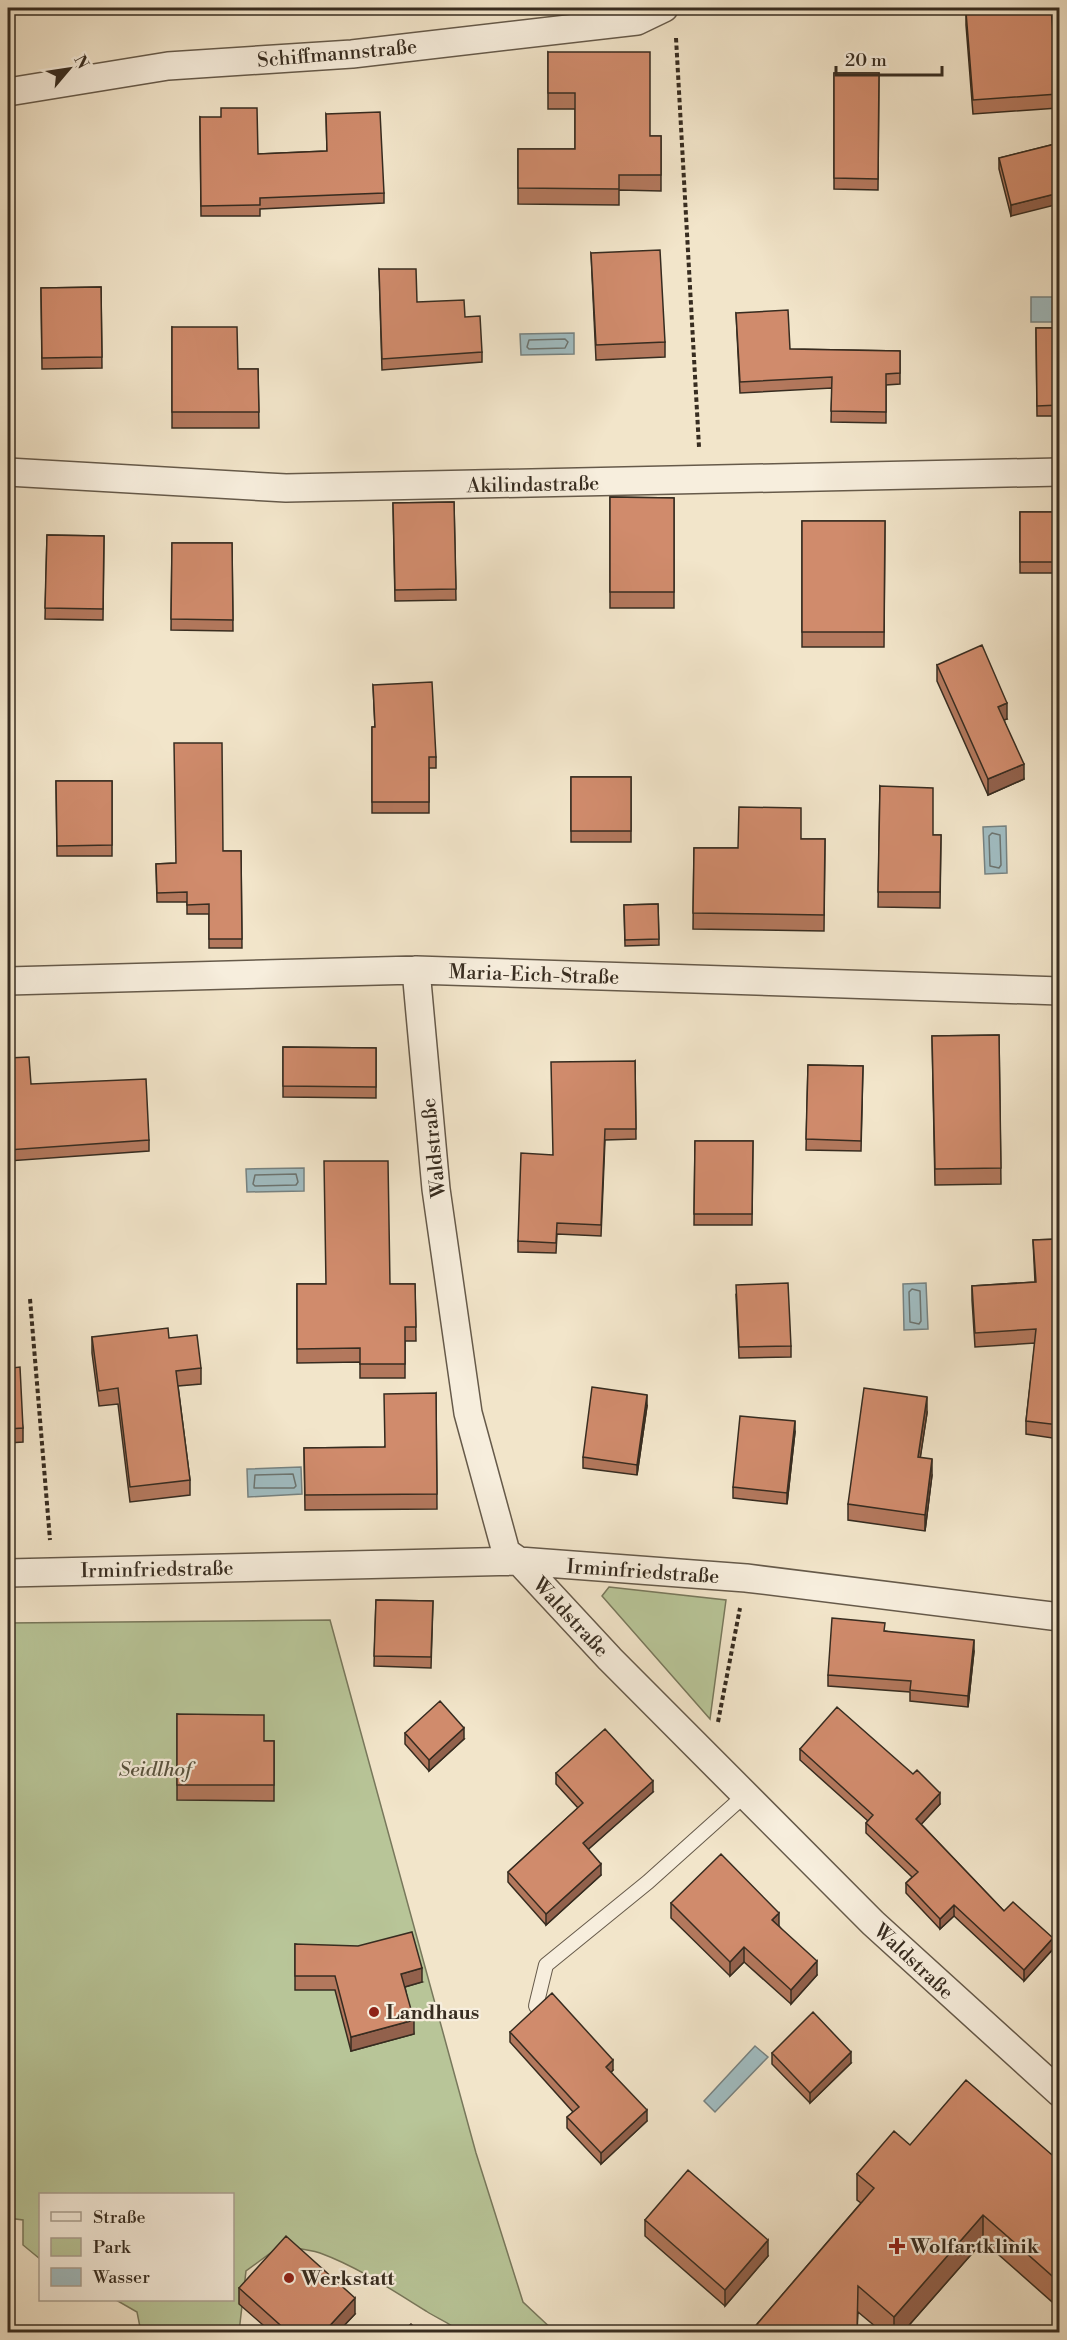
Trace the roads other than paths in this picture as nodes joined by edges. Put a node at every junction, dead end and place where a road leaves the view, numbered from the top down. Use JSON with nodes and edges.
{"nodes":[{"id":1,"x":670,"y":19,"type":"edge"},
{"id":2,"x":8,"y":92,"type":"edge"},
{"id":3,"x":8,"y":472,"type":"edge"},
{"id":4,"x":1059,"y":472,"type":"edge"},
{"id":5,"x":416,"y":970,"type":"junction"},
{"id":6,"x":8,"y":981,"type":"edge"},
{"id":7,"x":1059,"y":991,"type":"edge"},
{"id":8,"x":519,"y":1561,"type":"junction"},
{"id":9,"x":8,"y":1573,"type":"edge"},
{"id":10,"x":1059,"y":1617,"type":"edge"},
{"id":11,"x":745,"y":1795,"type":"junction"},
{"id":12,"x":536,"y":2006,"type":"edge"},
{"id":13,"x":1059,"y":2093,"type":"edge"}],
"edges":[{"from":1,"to":2,"type":"street","name":"Schiffmannstraße"},
{"from":3,"to":4,"type":"street","name":"Akilindastraße"},
{"from":5,"to":6,"type":"street","name":"Maria-Eich-Straße"},
{"from":5,"to":7,"type":"street","name":"Maria-Eich-Straße"},
{"from":5,"to":8,"type":"street","name":"Waldstraße"},
{"from":8,"to":9,"type":"street","name":"Irminfriedstraße"},
{"from":8,"to":10,"type":"street","name":"Irminfriedstraße"},
{"from":8,"to":11,"type":"street","name":"Waldstraße"},
{"from":11,"to":12,"type":"lane"},
{"from":11,"to":13,"type":"street","name":"Waldstraße"}]}
